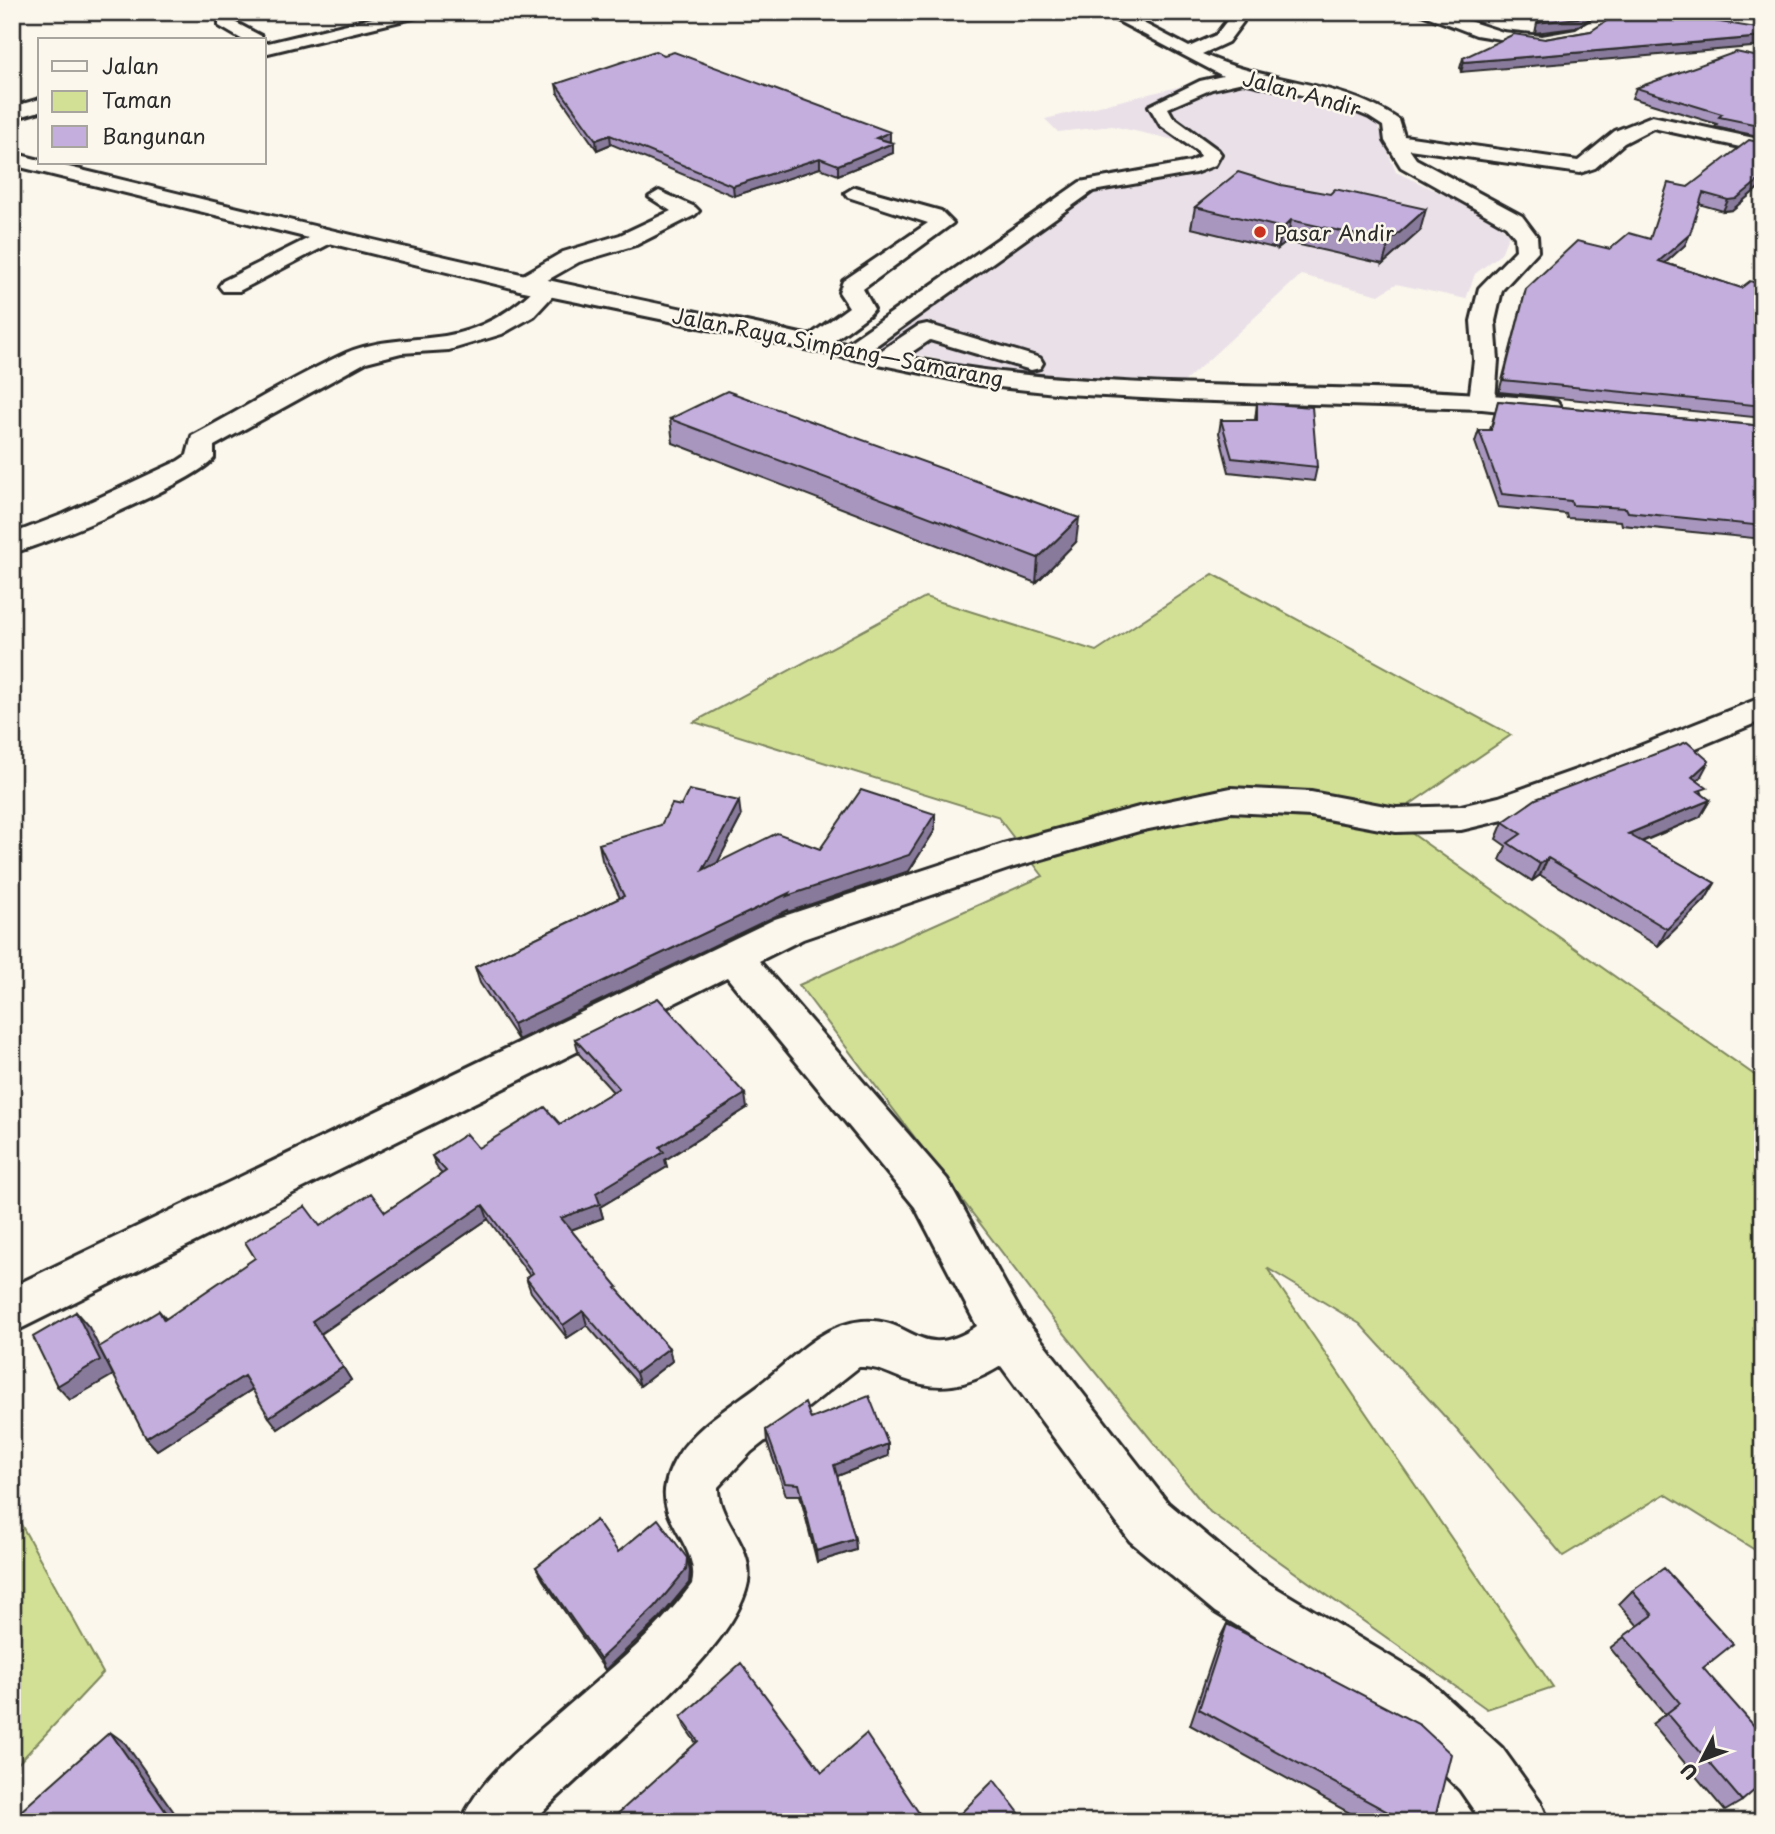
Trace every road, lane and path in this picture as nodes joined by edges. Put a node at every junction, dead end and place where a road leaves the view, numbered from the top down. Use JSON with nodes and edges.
{"nodes":[{"id":1,"x":418,"y":12,"type":"edge"},
{"id":2,"x":1109,"y":12,"type":"edge"},
{"id":3,"x":1424,"y":12,"type":"edge"},
{"id":4,"x":1619,"y":12,"type":"edge"},
{"id":5,"x":225,"y":22,"type":"dead end"},
{"id":6,"x":1235,"y":22,"type":"dead end"},
{"id":7,"x":250,"y":38,"type":"edge"},
{"id":8,"x":266,"y":45,"type":"edge"},
{"id":9,"x":1190,"y":52,"type":"junction"},
{"id":10,"x":1242,"y":77,"type":"junction"},
{"id":11,"x":38,"y":106,"type":"edge"},
{"id":12,"x":12,"y":113,"type":"edge"},
{"id":13,"x":1395,"y":141,"type":"junction"},
{"id":14,"x":1763,"y":146,"type":"edge"},
{"id":15,"x":12,"y":159,"type":"edge"},
{"id":16,"x":855,"y":193,"type":"dead end"},
{"id":17,"x":659,"y":197,"type":"dead end"},
{"id":18,"x":325,"y":237,"type":"junction"},
{"id":19,"x":231,"y":286,"type":"dead end"},
{"id":20,"x":536,"y":286,"type":"junction"},
{"id":21,"x":814,"y":344,"type":"junction"},
{"id":22,"x":851,"y":352,"type":"junction"},
{"id":23,"x":885,"y":359,"type":"junction"},
{"id":24,"x":1031,"y":363,"type":"dead end"},
{"id":25,"x":1482,"y":401,"type":"junction"},
{"id":26,"x":1578,"y":411,"type":"edge"},
{"id":27,"x":12,"y":544,"type":"edge"},
{"id":28,"x":1763,"y":707,"type":"edge"},
{"id":29,"x":733,"y":957,"type":"junction"},
{"id":30,"x":12,"y":1311,"type":"edge"},
{"id":31,"x":1007,"y":1334,"type":"junction"},
{"id":32,"x":491,"y":1822,"type":"edge"},
{"id":33,"x":1519,"y":1822,"type":"edge"}],
"edges":[{"from":1,"to":8,"type":"street"},
{"from":2,"to":9,"type":"street","name":"Jalan Andir"},
{"from":3,"to":4,"type":"street"},
{"from":5,"to":7,"type":"street"},
{"from":6,"to":9,"type":"street"},
{"from":9,"to":10,"type":"street","name":"Jalan Andir"},
{"from":10,"to":13,"type":"street","name":"Jalan Andir"},
{"from":10,"to":22,"type":"street"},
{"from":11,"to":12,"type":"street"},
{"from":13,"to":14,"type":"street"},
{"from":13,"to":25,"type":"street","name":"Jalan Andir"},
{"from":15,"to":18,"type":"street","name":"Jalan Raya Simpang—Samarang"},
{"from":16,"to":21,"type":"street"},
{"from":17,"to":20,"type":"street"},
{"from":18,"to":19,"type":"street"},
{"from":18,"to":20,"type":"street","name":"Jalan Raya Simpang—Samarang"},
{"from":20,"to":21,"type":"street","name":"Jalan Raya Simpang—Samarang"},
{"from":20,"to":27,"type":"street"},
{"from":21,"to":22,"type":"street","name":"Jalan Raya Simpang—Samarang"},
{"from":22,"to":23,"type":"street","name":"Jalan Raya Simpang—Samarang"},
{"from":23,"to":24,"type":"street"},
{"from":23,"to":25,"type":"street","name":"Jalan Raya Simpang—Samarang"},
{"from":25,"to":26,"type":"street","name":"Jalan Raya Simpang—Samarang"},
{"from":28,"to":29,"type":"street"},
{"from":29,"to":30,"type":"street"},
{"from":29,"to":31,"type":"street"},
{"from":31,"to":32,"type":"street"},
{"from":31,"to":33,"type":"street"}]}
